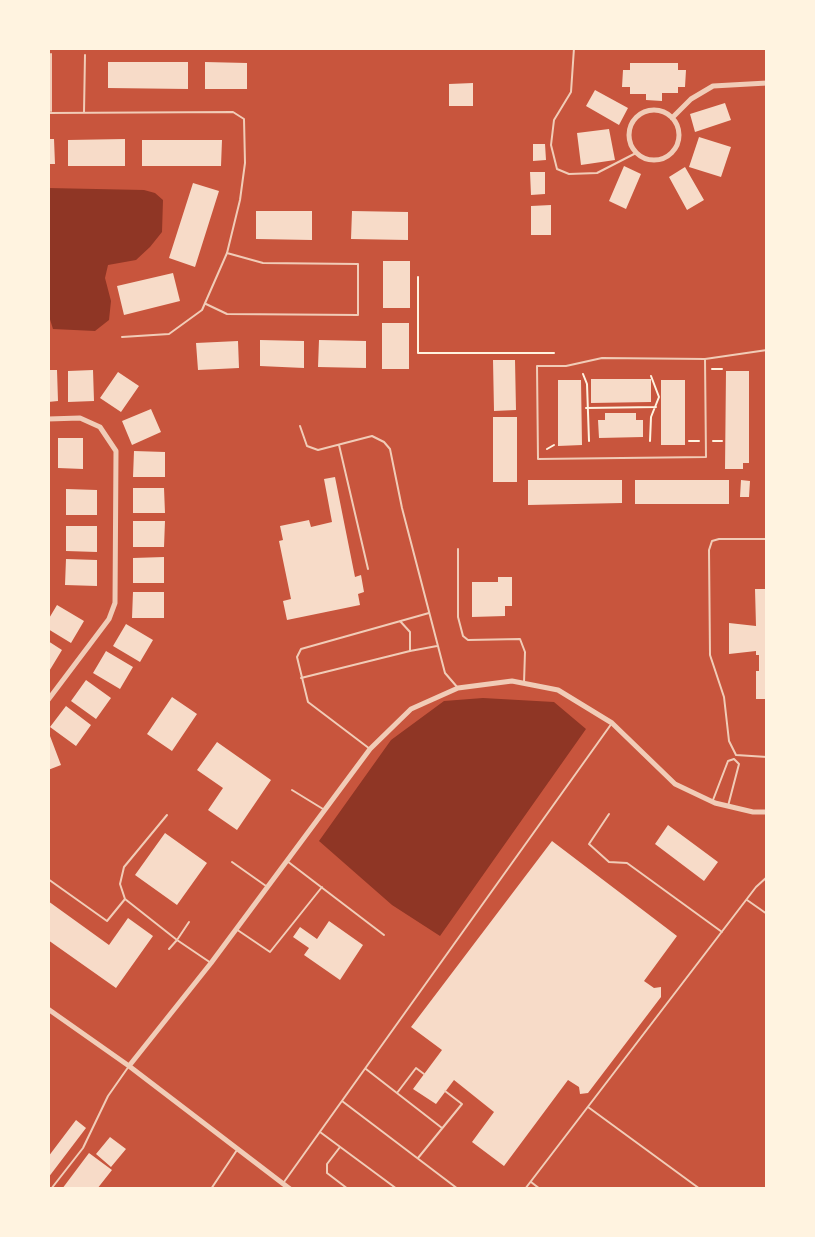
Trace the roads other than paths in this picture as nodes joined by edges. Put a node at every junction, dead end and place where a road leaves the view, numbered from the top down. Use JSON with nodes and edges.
{"nodes":[{"id":1,"x":574,"y":48,"type":"edge"},
{"id":2,"x":51,"y":54,"type":"dead end"},
{"id":3,"x":85,"y":55,"type":"dead end"},
{"id":4,"x":767,"y":83,"type":"edge"},
{"id":5,"x":49,"y":113,"type":"edge"},
{"id":6,"x":84,"y":113,"type":"junction"},
{"id":7,"x":672,"y":118,"type":"junction"},
{"id":8,"x":636,"y":153,"type":"junction"},
{"id":9,"x":227,"y":252,"type":"junction"},
{"id":10,"x":206,"y":304,"type":"junction"},
{"id":11,"x":122,"y":336,"type":"dead end"},
{"id":12,"x":767,"y":350,"type":"edge"},
{"id":13,"x":705,"y":359,"type":"junction"},
{"id":14,"x":48,"y":419,"type":"edge"},
{"id":15,"x":300,"y":426,"type":"dead end"},
{"id":16,"x":339,"y":445,"type":"junction"},
{"id":17,"x":767,"y":538,"type":"edge"},
{"id":18,"x":458,"y":549,"type":"dead end"},
{"id":19,"x":368,"y":569,"type":"dead end"},
{"id":20,"x":429,"y":613,"type":"junction"},
{"id":21,"x":400,"y":621,"type":"junction"},
{"id":22,"x":438,"y":645,"type":"junction"},
{"id":23,"x":410,"y":651,"type":"junction"},
{"id":24,"x":301,"y":678,"type":"junction"},
{"id":25,"x":524,"y":683,"type":"junction"},
{"id":26,"x":458,"y":688,"type":"junction"},
{"id":27,"x":48,"y":700,"type":"edge"},
{"id":28,"x":612,"y":723,"type":"junction"},
{"id":29,"x":370,"y":749,"type":"junction"},
{"id":30,"x":735,"y":757,"type":"junction"},
{"id":31,"x":767,"y":757,"type":"edge"},
{"id":32,"x":292,"y":790,"type":"dead end"},
{"id":33,"x":712,"y":802,"type":"junction"},
{"id":34,"x":728,"y":806,"type":"junction"},
{"id":35,"x":325,"y":810,"type":"junction"},
{"id":36,"x":767,"y":812,"type":"edge"},
{"id":37,"x":609,"y":814,"type":"dead end"},
{"id":38,"x":167,"y":815,"type":"dead end"},
{"id":39,"x":287,"y":861,"type":"junction"},
{"id":40,"x":232,"y":862,"type":"dead end"},
{"id":41,"x":767,"y":877,"type":"edge"},
{"id":42,"x":48,"y":879,"type":"edge"},
{"id":43,"x":268,"y":887,"type":"junction"},
{"id":44,"x":322,"y":887,"type":"junction"},
{"id":45,"x":125,"y":899,"type":"junction"},
{"id":46,"x":747,"y":899,"type":"junction"},
{"id":47,"x":767,"y":914,"type":"edge"},
{"id":48,"x":189,"y":922,"type":"dead end"},
{"id":49,"x":236,"y":929,"type":"junction"},
{"id":50,"x":722,"y":932,"type":"junction"},
{"id":51,"x":384,"y":935,"type":"dead end"},
{"id":52,"x":177,"y":940,"type":"junction"},
{"id":53,"x":169,"y":950,"type":"dead end"},
{"id":54,"x":211,"y":963,"type":"junction"},
{"id":55,"x":48,"y":1009,"type":"edge"},
{"id":56,"x":129,"y":1066,"type":"junction"},
{"id":57,"x":366,"y":1068,"type":"junction"},
{"id":58,"x":424,"y":1074,"type":"dead end"},
{"id":59,"x":445,"y":1091,"type":"dead end"},
{"id":60,"x":397,"y":1092,"type":"junction"},
{"id":61,"x":342,"y":1101,"type":"junction"},
{"id":62,"x":588,"y":1107,"type":"junction"},
{"id":63,"x":442,"y":1128,"type":"junction"},
{"id":64,"x":320,"y":1132,"type":"junction"},
{"id":65,"x":340,"y":1147,"type":"junction"},
{"id":66,"x":237,"y":1150,"type":"junction"},
{"id":67,"x":418,"y":1158,"type":"junction"},
{"id":68,"x":531,"y":1182,"type":"junction"},
{"id":69,"x":283,"y":1184,"type":"junction"},
{"id":70,"x":51,"y":1189,"type":"edge"},
{"id":71,"x":211,"y":1189,"type":"edge"},
{"id":72,"x":290,"y":1189,"type":"edge"},
{"id":73,"x":348,"y":1189,"type":"edge"},
{"id":74,"x":397,"y":1189,"type":"edge"},
{"id":75,"x":458,"y":1189,"type":"edge"},
{"id":76,"x":525,"y":1189,"type":"edge"},
{"id":77,"x":540,"y":1189,"type":"edge"},
{"id":78,"x":700,"y":1189,"type":"edge"}],
"edges":[{"from":1,"to":8,"type":"lane"},
{"from":2,"to":5,"type":"lane"},
{"from":3,"to":6,"type":"lane"},
{"from":4,"to":7,"type":"street"},
{"from":5,"to":6,"type":"lane"},
{"from":6,"to":9,"type":"lane"},
{"from":7,"to":8,"type":"street"},
{"from":7,"to":8,"type":"street"},
{"from":9,"to":10,"type":"lane"},
{"from":9,"to":10,"type":"lane"},
{"from":10,"to":11,"type":"lane"},
{"from":12,"to":13,"type":"lane"},
{"from":13,"to":13,"type":"lane"},
{"from":14,"to":27,"type":"street"},
{"from":15,"to":16,"type":"lane"},
{"from":16,"to":19,"type":"lane"},
{"from":16,"to":20,"type":"lane"},
{"from":17,"to":30,"type":"lane"},
{"from":18,"to":25,"type":"lane"},
{"from":20,"to":21,"type":"lane"},
{"from":20,"to":22,"type":"lane"},
{"from":21,"to":23,"type":"lane"},
{"from":21,"to":24,"type":"lane"},
{"from":22,"to":23,"type":"lane"},
{"from":22,"to":26,"type":"lane"},
{"from":23,"to":24,"type":"lane"},
{"from":24,"to":29,"type":"lane"},
{"from":25,"to":26,"type":"street"},
{"from":25,"to":28,"type":"street"},
{"from":26,"to":29,"type":"street"},
{"from":28,"to":33,"type":"street"},
{"from":28,"to":57,"type":"lane"},
{"from":29,"to":35,"type":"street"},
{"from":30,"to":31,"type":"lane"},
{"from":30,"to":33,"type":"lane"},
{"from":30,"to":34,"type":"lane"},
{"from":32,"to":35,"type":"lane"},
{"from":33,"to":34,"type":"street"},
{"from":34,"to":36,"type":"street"},
{"from":35,"to":39,"type":"street"},
{"from":37,"to":50,"type":"lane"},
{"from":38,"to":45,"type":"lane"},
{"from":39,"to":43,"type":"street"},
{"from":39,"to":44,"type":"lane"},
{"from":40,"to":43,"type":"lane"},
{"from":41,"to":46,"type":"lane"},
{"from":42,"to":45,"type":"lane"},
{"from":43,"to":49,"type":"street"},
{"from":44,"to":49,"type":"lane"},
{"from":44,"to":51,"type":"lane"},
{"from":45,"to":52,"type":"lane"},
{"from":46,"to":47,"type":"lane"},
{"from":46,"to":50,"type":"lane"},
{"from":48,"to":52,"type":"lane"},
{"from":49,"to":54,"type":"street"},
{"from":50,"to":62,"type":"lane"},
{"from":52,"to":53,"type":"lane"},
{"from":52,"to":54,"type":"lane"},
{"from":54,"to":56,"type":"street"},
{"from":55,"to":56,"type":"street"},
{"from":56,"to":66,"type":"street"},
{"from":56,"to":70,"type":"lane"},
{"from":57,"to":60,"type":"lane"},
{"from":57,"to":61,"type":"lane"},
{"from":58,"to":60,"type":"lane"},
{"from":59,"to":63,"type":"lane"},
{"from":60,"to":63,"type":"lane"},
{"from":61,"to":64,"type":"lane"},
{"from":61,"to":67,"type":"lane"},
{"from":62,"to":68,"type":"lane"},
{"from":62,"to":78,"type":"lane"},
{"from":63,"to":67,"type":"lane"},
{"from":64,"to":65,"type":"lane"},
{"from":64,"to":69,"type":"lane"},
{"from":65,"to":73,"type":"lane"},
{"from":65,"to":74,"type":"lane"},
{"from":66,"to":69,"type":"street"},
{"from":66,"to":71,"type":"lane"},
{"from":67,"to":75,"type":"lane"},
{"from":68,"to":76,"type":"lane"},
{"from":68,"to":77,"type":"lane"},
{"from":69,"to":72,"type":"street"}]}
